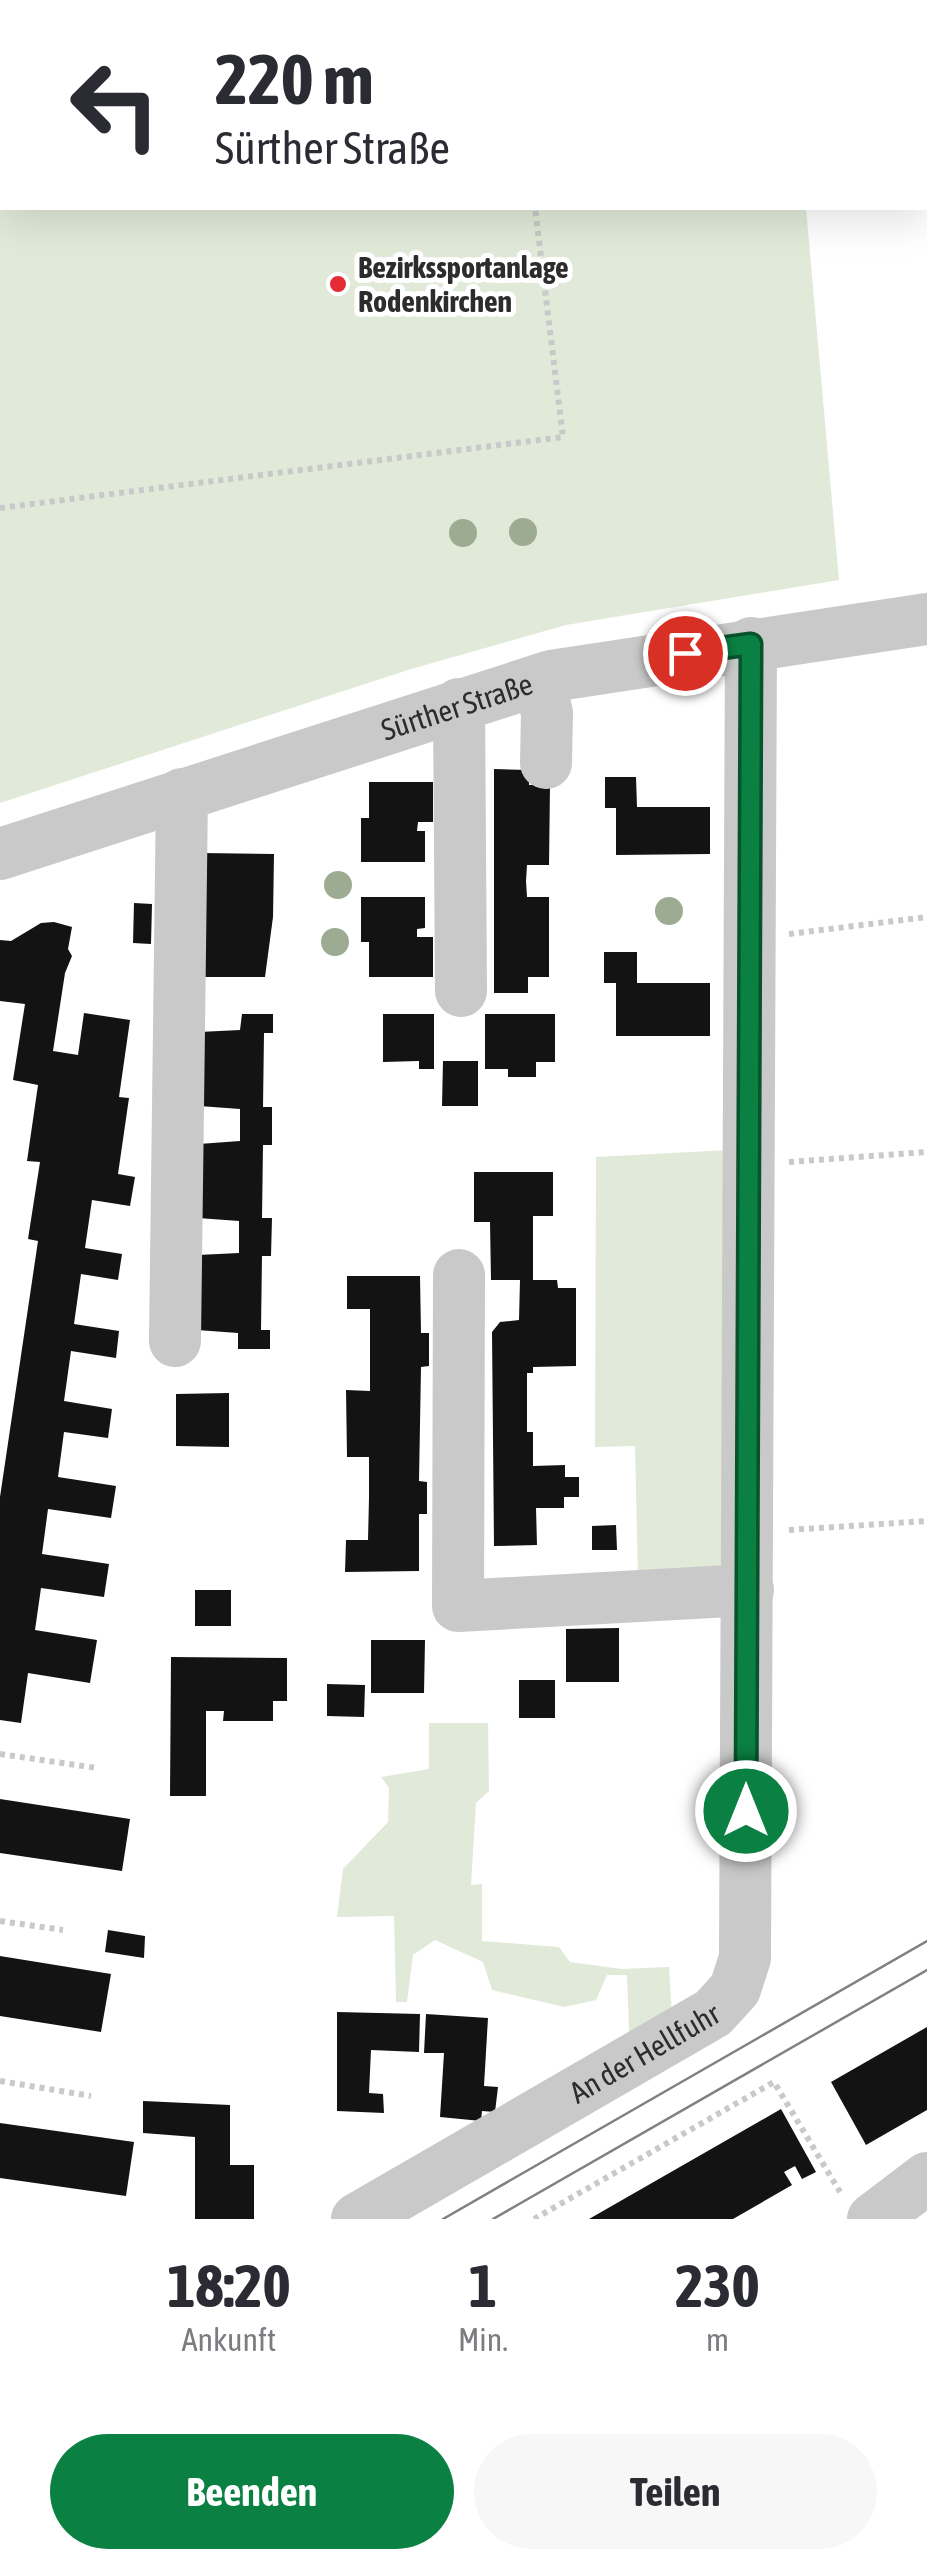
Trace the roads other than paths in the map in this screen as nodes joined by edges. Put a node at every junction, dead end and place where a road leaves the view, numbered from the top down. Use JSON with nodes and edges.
{"nodes":[{"id":1,"x":927,"y":618,"type":"edge"},
{"id":2,"x":751,"y":644,"type":"junction"},
{"id":3,"x":539,"y":680,"type":"junction"},
{"id":4,"x":459,"y":704,"type":"junction"},
{"id":5,"x":546,"y":763,"type":"dead end"},
{"id":6,"x":182,"y":794,"type":"junction"},
{"id":7,"x":0,"y":854,"type":"edge"},
{"id":8,"x":461,"y":992,"type":"dead end"},
{"id":9,"x":459,"y":1275,"type":"dead end"},
{"id":10,"x":175,"y":1341,"type":"dead end"},
{"id":11,"x":748,"y":1590,"type":"junction"},
{"id":12,"x":357,"y":2219,"type":"edge"}],
"edges":[{"from":1,"to":2,"type":"street","name":"Sürther Straße"},
{"from":2,"to":3,"type":"street","name":"Sürther Straße"},
{"from":2,"to":11,"type":"street","name":"An der Hellfuhr"},
{"from":3,"to":4,"type":"street","name":"Sürther Straße"},
{"from":3,"to":5,"type":"street"},
{"from":4,"to":6,"type":"street","name":"Sürther Straße"},
{"from":4,"to":8,"type":"street"},
{"from":6,"to":7,"type":"street","name":"Sürther Straße"},
{"from":6,"to":10,"type":"street"},
{"from":9,"to":11,"type":"street"},
{"from":11,"to":12,"type":"street","name":"An der Hellfuhr"}]}
